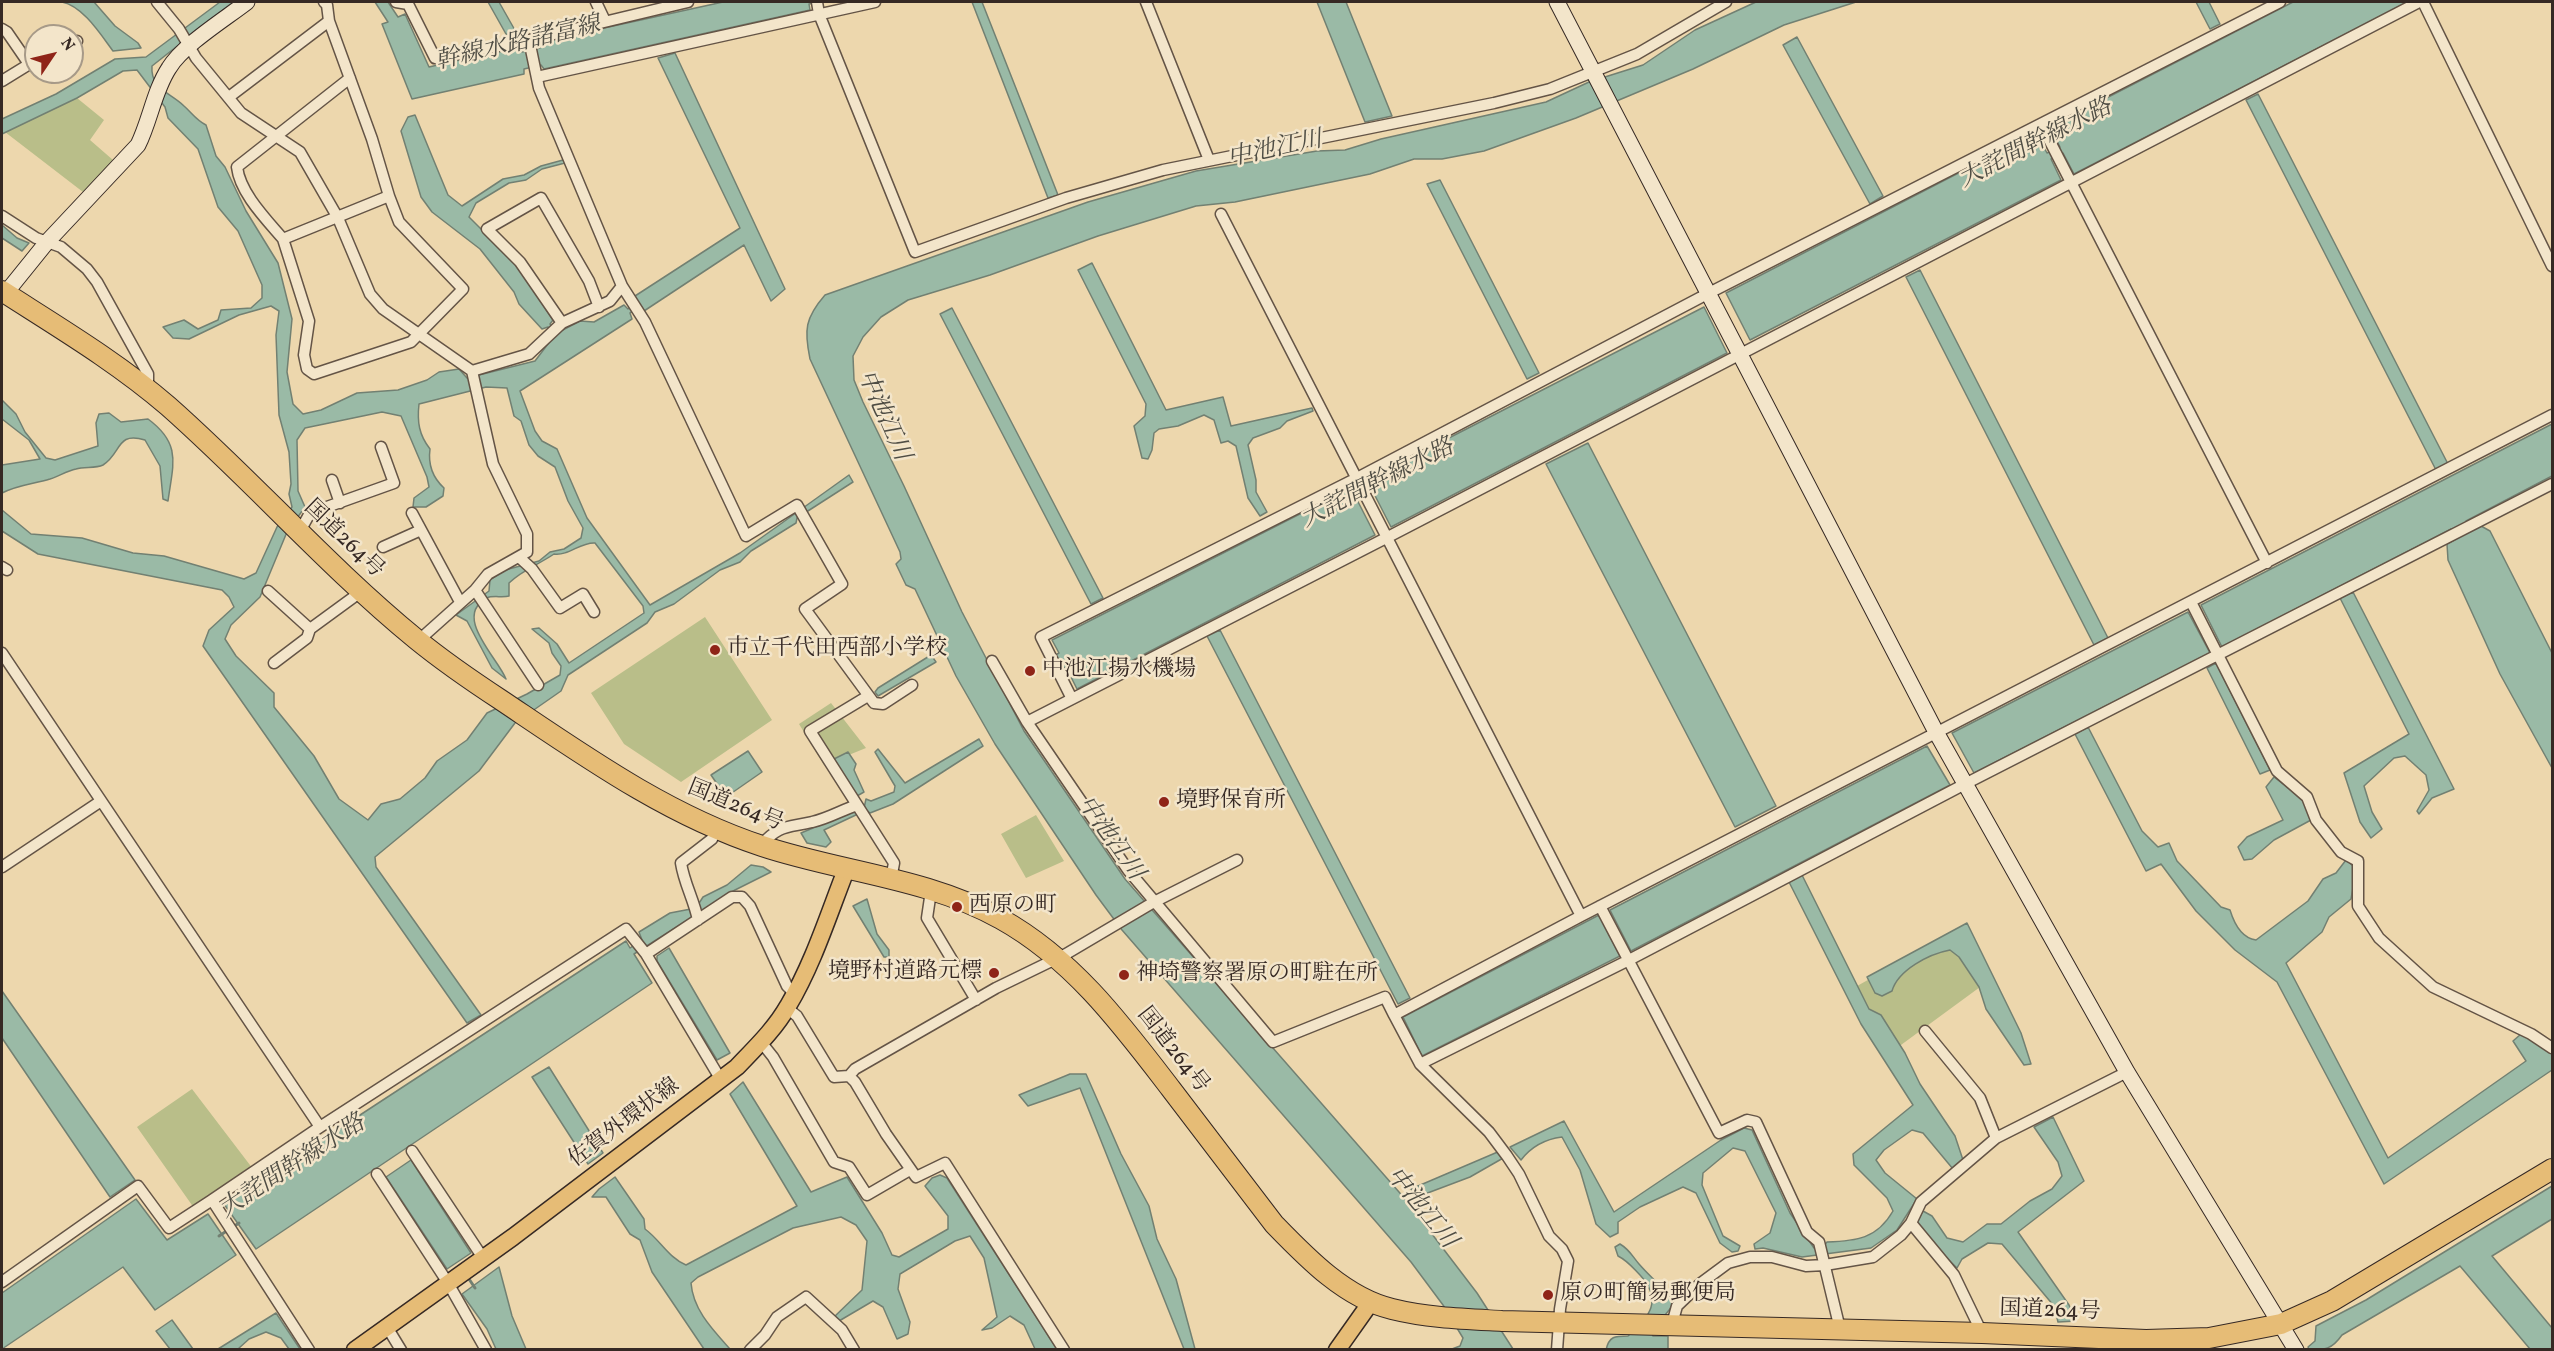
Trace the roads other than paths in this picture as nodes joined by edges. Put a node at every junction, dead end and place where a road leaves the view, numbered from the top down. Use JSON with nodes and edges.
{"nodes":[{"id":1,"x":157,"y":2,"type":"edge"},
{"id":2,"x":247,"y":2,"type":"edge"},
{"id":3,"x":324,"y":2,"type":"edge"},
{"id":4,"x":396,"y":2,"type":"edge"},
{"id":5,"x":596,"y":2,"type":"edge"},
{"id":6,"x":688,"y":2,"type":"edge"},
{"id":7,"x":874,"y":2,"type":"edge"},
{"id":8,"x":1146,"y":2,"type":"edge"},
{"id":9,"x":1557,"y":2,"type":"edge"},
{"id":10,"x":1726,"y":2,"type":"edge"},
{"id":11,"x":2280,"y":2,"type":"edge"},
{"id":12,"x":2421,"y":2,"type":"edge"},
{"id":13,"x":818,"y":7,"type":"edge"},
{"id":14,"x":329,"y":21,"type":"junction"},
{"id":15,"x":605,"y":21,"type":"junction"},
{"id":16,"x":2,"y":29,"type":"edge"},
{"id":17,"x":530,"y":44,"type":"junction"},
{"id":18,"x":190,"y":46,"type":"junction"},
{"id":19,"x":24,"y":52,"type":"edge"},
{"id":20,"x":24,"y":67,"type":"edge"},
{"id":21,"x":1595,"y":71,"type":"junction"},
{"id":22,"x":536,"y":73,"type":"junction"},
{"id":23,"x":350,"y":78,"type":"junction"},
{"id":24,"x":2,"y":81,"type":"edge"},
{"id":25,"x":230,"y":97,"type":"junction"},
{"id":26,"x":2041,"y":124,"type":"junction"},
{"id":27,"x":275,"y":136,"type":"junction"},
{"id":28,"x":1209,"y":160,"type":"junction"},
{"id":29,"x":2071,"y":182,"type":"junction"},
{"id":30,"x":389,"y":196,"type":"junction"},
{"id":31,"x":1221,"y":214,"type":"dead end"},
{"id":32,"x":2,"y":216,"type":"edge"},
{"id":33,"x":338,"y":218,"type":"junction"},
{"id":34,"x":283,"y":239,"type":"junction"},
{"id":35,"x":47,"y":242,"type":"junction"},
{"id":36,"x":2553,"y":266,"type":"edge"},
{"id":37,"x":622,"y":286,"type":"junction"},
{"id":38,"x":1709,"y":293,"type":"junction"},
{"id":39,"x":3,"y":295,"type":"edge"},
{"id":40,"x":599,"y":307,"type":"junction"},
{"id":41,"x":556,"y":328,"type":"junction"},
{"id":42,"x":419,"y":333,"type":"junction"},
{"id":43,"x":1739,"y":353,"type":"junction"},
{"id":44,"x":473,"y":373,"type":"junction"},
{"id":45,"x":148,"y":390,"type":"junction"},
{"id":46,"x":2553,"y":415,"type":"edge"},
{"id":47,"x":381,"y":447,"type":"dead end"},
{"id":48,"x":1357,"y":478,"type":"junction"},
{"id":49,"x":332,"y":480,"type":"dead end"},
{"id":50,"x":2553,"y":484,"type":"edge"},
{"id":51,"x":340,"y":503,"type":"junction"},
{"id":52,"x":412,"y":513,"type":"dead end"},
{"id":53,"x":293,"y":524,"type":"junction"},
{"id":54,"x":422,"y":530,"type":"junction"},
{"id":55,"x":1388,"y":537,"type":"junction"},
{"id":56,"x":383,"y":547,"type":"dead end"},
{"id":57,"x":520,"y":558,"type":"junction"},
{"id":58,"x":2267,"y":563,"type":"junction"},
{"id":59,"x":268,"y":591,"type":"dead end"},
{"id":60,"x":362,"y":591,"type":"junction"},
{"id":61,"x":480,"y":596,"type":"junction"},
{"id":62,"x":460,"y":602,"type":"junction"},
{"id":63,"x":2191,"y":602,"type":"junction"},
{"id":64,"x":594,"y":612,"type":"dead end"},
{"id":65,"x":310,"y":629,"type":"junction"},
{"id":66,"x":418,"y":641,"type":"junction"},
{"id":67,"x":2,"y":654,"type":"edge"},
{"id":68,"x":2219,"y":656,"type":"junction"},
{"id":69,"x":992,"y":661,"type":"dead end"},
{"id":70,"x":274,"y":663,"type":"dead end"},
{"id":71,"x":538,"y":685,"type":"dead end"},
{"id":72,"x":912,"y":685,"type":"dead end"},
{"id":73,"x":868,"y":696,"type":"junction"},
{"id":74,"x":1072,"y":699,"type":"junction"},
{"id":75,"x":1026,"y":722,"type":"junction"},
{"id":76,"x":1936,"y":732,"type":"junction"},
{"id":77,"x":1965,"y":784,"type":"junction"},
{"id":78,"x":100,"y":801,"type":"junction"},
{"id":79,"x":857,"y":805,"type":"junction"},
{"id":80,"x":717,"y":829,"type":"junction"},
{"id":81,"x":760,"y":846,"type":"junction"},
{"id":82,"x":1237,"y":860,"type":"dead end"},
{"id":83,"x":2,"y":867,"type":"edge"},
{"id":84,"x":846,"y":870,"type":"junction"},
{"id":85,"x":891,"y":879,"type":"junction"},
{"id":86,"x":931,"y":891,"type":"junction"},
{"id":87,"x":1154,"y":902,"type":"junction"},
{"id":88,"x":1600,"y":906,"type":"junction"},
{"id":89,"x":1581,"y":916,"type":"junction"},
{"id":90,"x":698,"y":920,"type":"junction"},
{"id":91,"x":646,"y":954,"type":"junction"},
{"id":92,"x":1057,"y":958,"type":"junction"},
{"id":93,"x":1629,"y":960,"type":"junction"},
{"id":94,"x":791,"y":1000,"type":"junction"},
{"id":95,"x":976,"y":1000,"type":"junction"},
{"id":96,"x":1394,"y":1015,"type":"junction"},
{"id":97,"x":1926,"y":1031,"type":"dead end"},
{"id":98,"x":761,"y":1042,"type":"junction"},
{"id":99,"x":2553,"y":1048,"type":"edge"},
{"id":100,"x":1420,"y":1064,"type":"junction"},
{"id":101,"x":2127,"y":1072,"type":"junction"},
{"id":102,"x":849,"y":1076,"type":"junction"},
{"id":103,"x":721,"y":1080,"type":"junction"},
{"id":104,"x":320,"y":1127,"type":"junction"},
{"id":105,"x":1996,"y":1138,"type":"junction"},
{"id":106,"x":412,"y":1151,"type":"dead end"},
{"id":107,"x":2553,"y":1168,"type":"edge"},
{"id":108,"x":910,"y":1170,"type":"junction"},
{"id":109,"x":377,"y":1174,"type":"dead end"},
{"id":110,"x":212,"y":1200,"type":"junction"},
{"id":111,"x":1911,"y":1223,"type":"junction"},
{"id":112,"x":1824,"y":1260,"type":"junction"},
{"id":113,"x":465,"y":1271,"type":"junction"},
{"id":114,"x":2,"y":1282,"type":"edge"},
{"id":115,"x":1371,"y":1302,"type":"junction"},
{"id":116,"x":1560,"y":1322,"type":"junction"},
{"id":117,"x":1665,"y":1324,"type":"junction"},
{"id":118,"x":2281,"y":1324,"type":"junction"},
{"id":119,"x":387,"y":1327,"type":"junction"},
{"id":120,"x":1840,"y":1329,"type":"junction"},
{"id":121,"x":1982,"y":1333,"type":"junction"},
{"id":122,"x":2295,"y":1348,"type":"edge"},
{"id":123,"x":309,"y":1350,"type":"edge"},
{"id":124,"x":355,"y":1350,"type":"edge"},
{"id":125,"x":401,"y":1350,"type":"edge"},
{"id":126,"x":486,"y":1350,"type":"edge"},
{"id":127,"x":750,"y":1350,"type":"edge"},
{"id":128,"x":854,"y":1350,"type":"edge"},
{"id":129,"x":1064,"y":1350,"type":"edge"},
{"id":130,"x":1338,"y":1350,"type":"edge"},
{"id":131,"x":1557,"y":1350,"type":"edge"}],
"edges":[{"from":1,"to":18,"type":"street"},
{"from":2,"to":18,"type":"street"},
{"from":3,"to":14,"type":"street"},
{"from":4,"to":17,"type":"street"},
{"from":5,"to":15,"type":"street"},
{"from":6,"to":15,"type":"street"},
{"from":7,"to":13,"type":"street"},
{"from":8,"to":28,"type":"street"},
{"from":9,"to":21,"type":"street"},
{"from":10,"to":21,"type":"street"},
{"from":11,"to":26,"type":"street"},
{"from":12,"to":29,"type":"street"},
{"from":12,"to":36,"type":"street"},
{"from":13,"to":22,"type":"street"},
{"from":13,"to":28,"type":"street"},
{"from":14,"to":23,"type":"street"},
{"from":14,"to":25,"type":"street"},
{"from":15,"to":17,"type":"street"},
{"from":16,"to":19,"type":"street"},
{"from":17,"to":22,"type":"street"},
{"from":18,"to":25,"type":"street"},
{"from":18,"to":35,"type":"street"},
{"from":20,"to":24,"type":"street"},
{"from":21,"to":28,"type":"street"},
{"from":21,"to":38,"type":"street"},
{"from":22,"to":37,"type":"street"},
{"from":23,"to":27,"type":"street"},
{"from":23,"to":30,"type":"street"},
{"from":25,"to":27,"type":"street"},
{"from":26,"to":29,"type":"street"},
{"from":26,"to":38,"type":"street"},
{"from":27,"to":33,"type":"street"},
{"from":27,"to":34,"type":"street"},
{"from":29,"to":43,"type":"street"},
{"from":29,"to":58,"type":"street"},
{"from":30,"to":33,"type":"street"},
{"from":30,"to":42,"type":"street"},
{"from":31,"to":48,"type":"street"},
{"from":32,"to":35,"type":"street"},
{"from":33,"to":34,"type":"street"},
{"from":33,"to":42,"type":"street"},
{"from":34,"to":42,"type":"street"},
{"from":35,"to":39,"type":"street"},
{"from":35,"to":45,"type":"street"},
{"from":37,"to":40,"type":"street"},
{"from":37,"to":73,"type":"street"},
{"from":38,"to":43,"type":"street"},
{"from":38,"to":48,"type":"street"},
{"from":39,"to":45,"type":"highway","name":"国道264号"},
{"from":40,"to":41,"type":"street"},
{"from":40,"to":41,"type":"street"},
{"from":41,"to":44,"type":"street"},
{"from":42,"to":44,"type":"street"},
{"from":43,"to":55,"type":"street"},
{"from":43,"to":76,"type":"street"},
{"from":44,"to":57,"type":"street"},
{"from":45,"to":53,"type":"highway","name":"国道264号"},
{"from":46,"to":58,"type":"street"},
{"from":47,"to":51,"type":"street"},
{"from":48,"to":55,"type":"street"},
{"from":48,"to":74,"type":"street"},
{"from":49,"to":51,"type":"street"},
{"from":50,"to":68,"type":"street"},
{"from":51,"to":53,"type":"street"},
{"from":52,"to":54,"type":"street"},
{"from":53,"to":60,"type":"highway","name":"国道264号"},
{"from":54,"to":56,"type":"street"},
{"from":54,"to":62,"type":"street"},
{"from":55,"to":74,"type":"street"},
{"from":55,"to":89,"type":"street"},
{"from":57,"to":61,"type":"street"},
{"from":57,"to":64,"type":"street"},
{"from":58,"to":63,"type":"street"},
{"from":59,"to":65,"type":"street"},
{"from":60,"to":65,"type":"street"},
{"from":60,"to":66,"type":"highway","name":"国道264号"},
{"from":61,"to":62,"type":"street"},
{"from":61,"to":71,"type":"street"},
{"from":62,"to":66,"type":"street"},
{"from":63,"to":68,"type":"street"},
{"from":63,"to":76,"type":"street"},
{"from":65,"to":70,"type":"street"},
{"from":66,"to":80,"type":"highway","name":"国道264号"},
{"from":67,"to":78,"type":"street"},
{"from":68,"to":77,"type":"street"},
{"from":68,"to":99,"type":"street"},
{"from":69,"to":75,"type":"street"},
{"from":72,"to":73,"type":"street"},
{"from":73,"to":79,"type":"street"},
{"from":74,"to":75,"type":"street"},
{"from":75,"to":87,"type":"street"},
{"from":76,"to":77,"type":"street"},
{"from":76,"to":88,"type":"street"},
{"from":77,"to":93,"type":"street"},
{"from":77,"to":101,"type":"street"},
{"from":78,"to":83,"type":"street"},
{"from":78,"to":104,"type":"street"},
{"from":79,"to":81,"type":"street"},
{"from":79,"to":85,"type":"street"},
{"from":80,"to":81,"type":"highway","name":"国道264号"},
{"from":80,"to":90,"type":"street"},
{"from":81,"to":84,"type":"highway","name":"国道264号"},
{"from":82,"to":87,"type":"street"},
{"from":84,"to":85,"type":"highway","name":"国道264号"},
{"from":84,"to":94,"type":"main road","name":"佐賀外環状線"},
{"from":85,"to":86,"type":"highway","name":"国道264号"},
{"from":86,"to":92,"type":"highway","name":"国道264号"},
{"from":86,"to":95,"type":"street"},
{"from":87,"to":92,"type":"street"},
{"from":87,"to":96,"type":"street"},
{"from":88,"to":89,"type":"street"},
{"from":88,"to":93,"type":"street"},
{"from":89,"to":96,"type":"street"},
{"from":90,"to":91,"type":"street"},
{"from":90,"to":94,"type":"street"},
{"from":91,"to":103,"type":"street"},
{"from":91,"to":104,"type":"street"},
{"from":92,"to":95,"type":"street"},
{"from":92,"to":115,"type":"highway","name":"国道264号"},
{"from":93,"to":100,"type":"street"},
{"from":93,"to":112,"type":"street"},
{"from":94,"to":98,"type":"main road","name":"佐賀外環状線"},
{"from":94,"to":102,"type":"street"},
{"from":95,"to":102,"type":"street"},
{"from":96,"to":100,"type":"street"},
{"from":97,"to":105,"type":"street"},
{"from":98,"to":103,"type":"main road","name":"佐賀外環状線"},
{"from":98,"to":108,"type":"street"},
{"from":100,"to":116,"type":"street"},
{"from":101,"to":105,"type":"street"},
{"from":101,"to":118,"type":"street"},
{"from":102,"to":108,"type":"street"},
{"from":103,"to":113,"type":"main road","name":"佐賀外環状線"},
{"from":104,"to":110,"type":"street"},
{"from":105,"to":111,"type":"street"},
{"from":106,"to":113,"type":"street"},
{"from":107,"to":118,"type":"highway","name":"国道264号"},
{"from":108,"to":129,"type":"street"},
{"from":109,"to":113,"type":"street"},
{"from":110,"to":114,"type":"street"},
{"from":110,"to":123,"type":"street"},
{"from":111,"to":112,"type":"street"},
{"from":111,"to":121,"type":"street"},
{"from":112,"to":117,"type":"street"},
{"from":112,"to":120,"type":"street"},
{"from":113,"to":119,"type":"main road","name":"佐賀外環状線"},
{"from":113,"to":126,"type":"street"},
{"from":115,"to":116,"type":"highway","name":"国道264号"},
{"from":115,"to":130,"type":"main road"},
{"from":116,"to":117,"type":"highway","name":"国道264号"},
{"from":116,"to":131,"type":"street"},
{"from":117,"to":120,"type":"highway","name":"国道264号"},
{"from":118,"to":121,"type":"highway","name":"国道264号"},
{"from":118,"to":122,"type":"street"},
{"from":119,"to":124,"type":"main road","name":"佐賀外環状線"},
{"from":119,"to":125,"type":"street"},
{"from":120,"to":121,"type":"highway","name":"国道264号"},
{"from":127,"to":128,"type":"street"}]}
